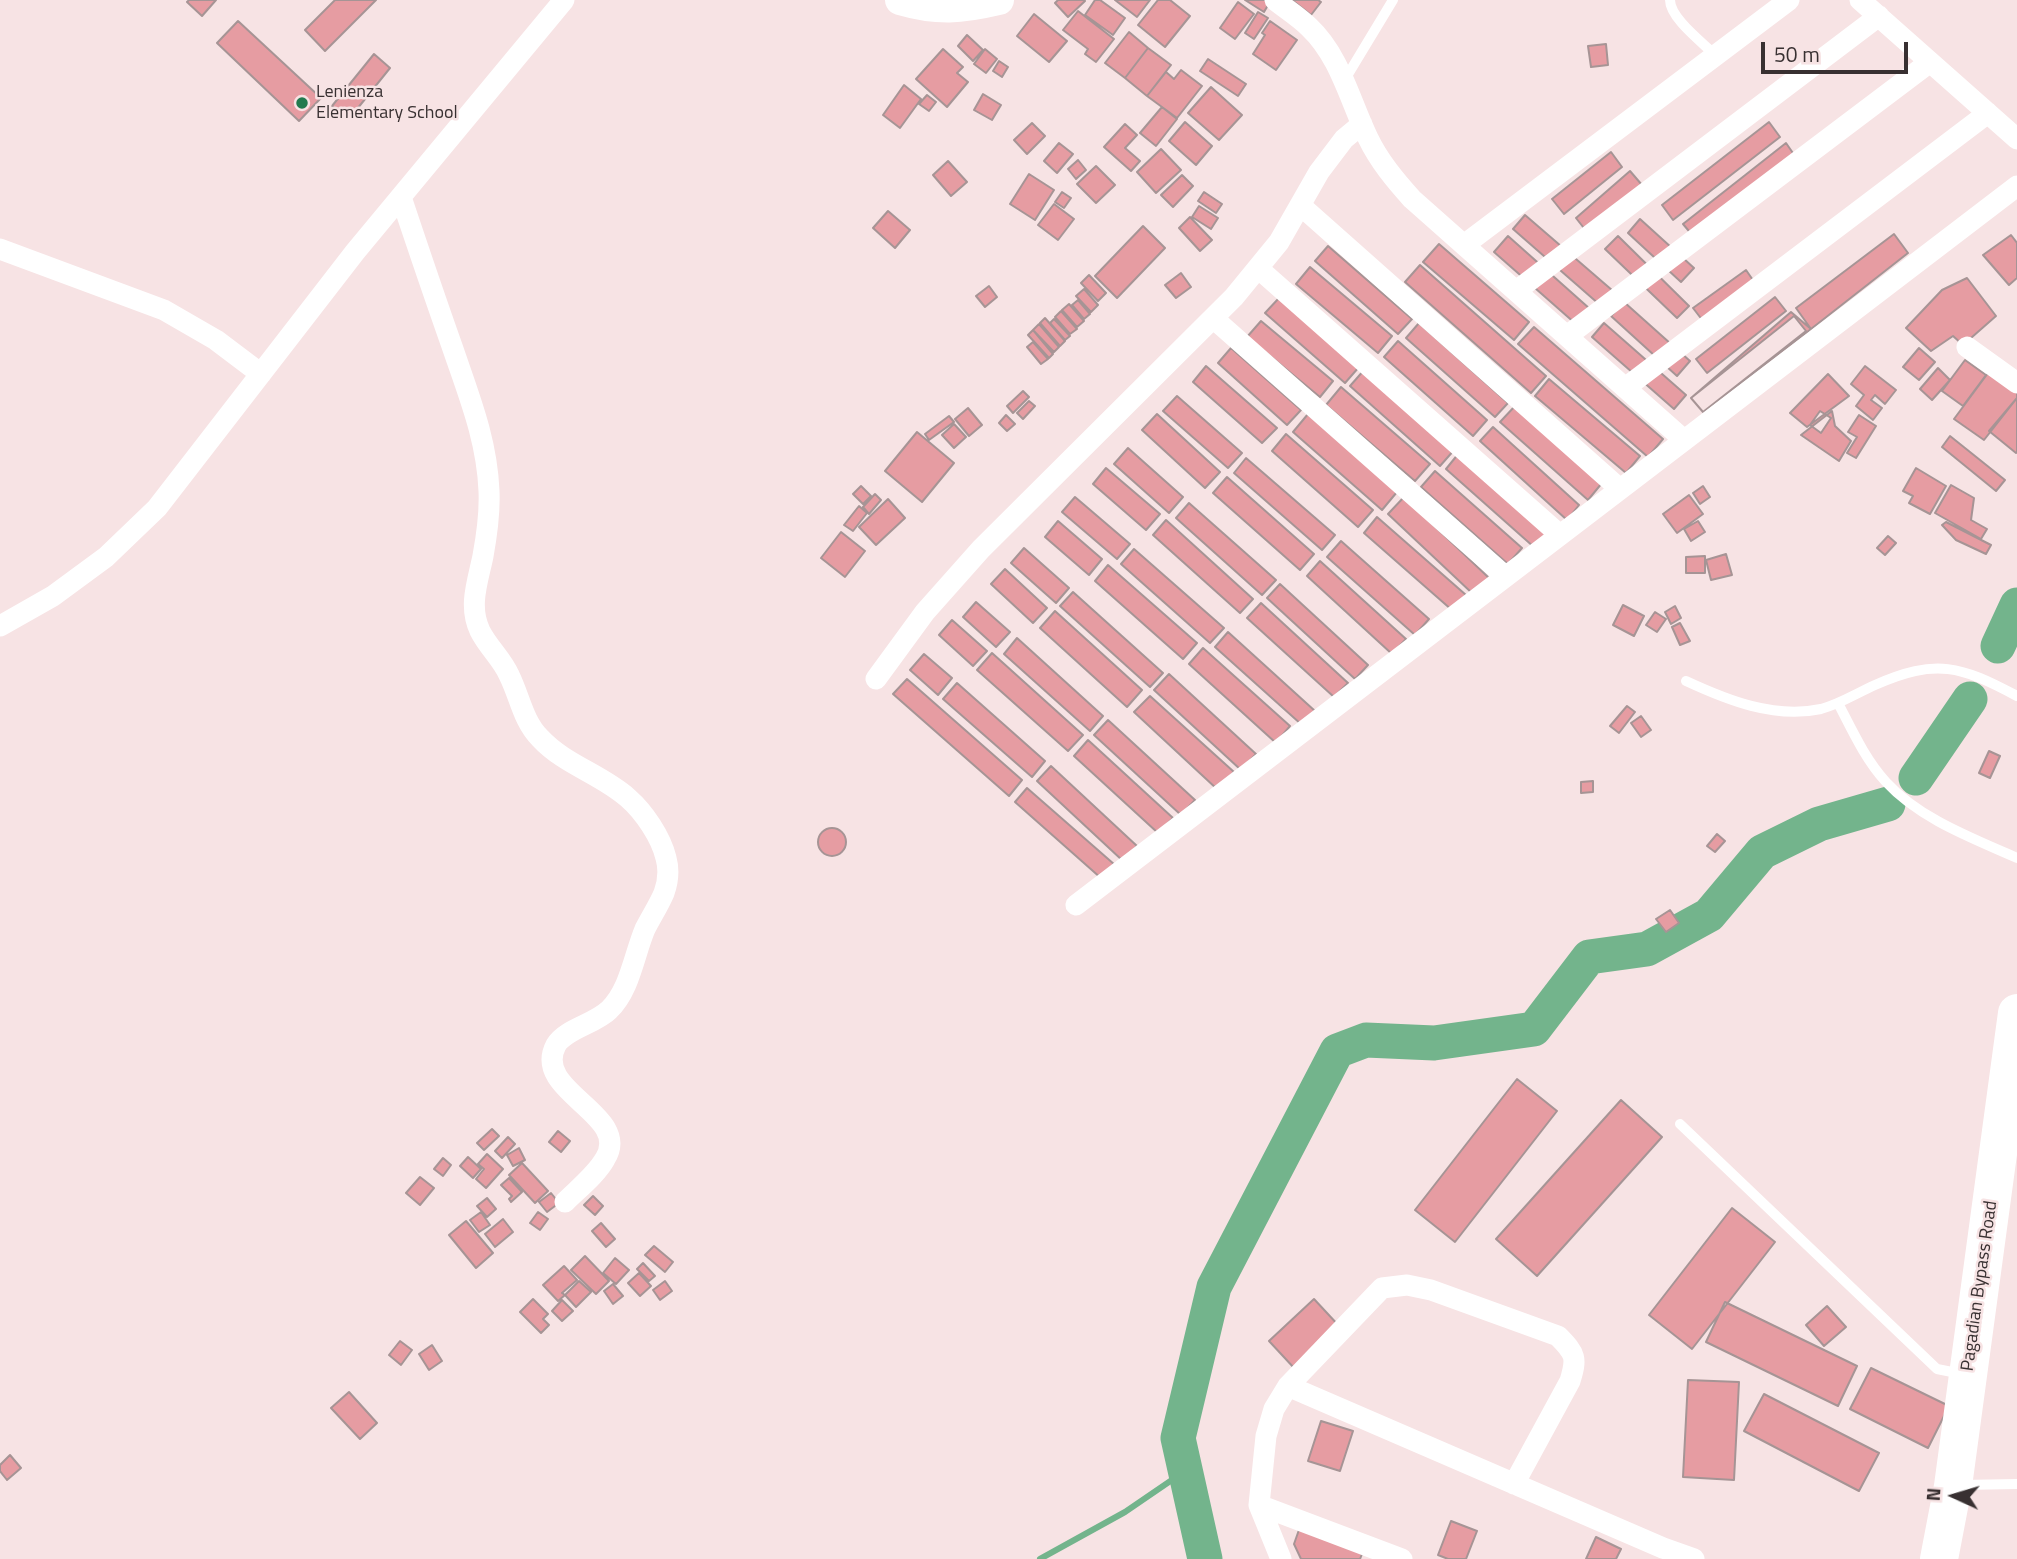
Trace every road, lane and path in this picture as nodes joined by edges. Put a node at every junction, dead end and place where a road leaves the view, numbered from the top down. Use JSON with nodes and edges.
{"nodes":[{"id":1,"x":564,"y":0,"type":"edge"},
{"id":2,"x":900,"y":0,"type":"edge"},
{"id":3,"x":999,"y":0,"type":"edge"},
{"id":4,"x":1275,"y":0,"type":"edge"},
{"id":5,"x":1393,"y":0,"type":"edge"},
{"id":6,"x":1670,"y":0,"type":"edge"},
{"id":7,"x":1789,"y":0,"type":"edge"},
{"id":8,"x":1860,"y":0,"type":"edge"},
{"id":9,"x":1879,"y":16,"type":"junction"},
{"id":10,"x":1715,"y":55,"type":"junction"},
{"id":11,"x":1930,"y":62,"type":"junction"},
{"id":12,"x":1344,"y":81,"type":"junction"},
{"id":13,"x":1988,"y":113,"type":"junction"},
{"id":14,"x":1362,"y":124,"type":"junction"},
{"id":15,"x":2017,"y":139,"type":"edge"},
{"id":16,"x":2017,"y":186,"type":"edge"},
{"id":17,"x":401,"y":197,"type":"junction"},
{"id":18,"x":1300,"y":205,"type":"junction"},
{"id":19,"x":1464,"y":245,"type":"junction"},
{"id":20,"x":0,"y":249,"type":"edge"},
{"id":21,"x":1259,"y":269,"type":"junction"},
{"id":22,"x":1516,"y":291,"type":"junction"},
{"id":23,"x":1213,"y":318,"type":"junction"},
{"id":24,"x":1567,"y":336,"type":"junction"},
{"id":25,"x":1967,"y":347,"type":"dead end"},
{"id":26,"x":261,"y":374,"type":"junction"},
{"id":27,"x":2017,"y":383,"type":"edge"},
{"id":28,"x":1625,"y":388,"type":"junction"},
{"id":29,"x":1684,"y":440,"type":"junction"},
{"id":30,"x":1620,"y":489,"type":"junction"},
{"id":31,"x":1560,"y":535,"type":"junction"},
{"id":32,"x":1505,"y":576,"type":"junction"},
{"id":33,"x":0,"y":626,"type":"edge"},
{"id":34,"x":876,"y":679,"type":"dead end"},
{"id":35,"x":1686,"y":681,"type":"dead end"},
{"id":36,"x":2017,"y":696,"type":"edge"},
{"id":37,"x":1838,"y":703,"type":"junction"},
{"id":38,"x":2017,"y":858,"type":"edge"},
{"id":39,"x":1076,"y":905,"type":"dead end"},
{"id":40,"x":2017,"y":1013,"type":"edge"},
{"id":41,"x":1679,"y":1124,"type":"dead end"},
{"id":42,"x":2010,"y":1125,"type":"edge"},
{"id":43,"x":565,"y":1202,"type":"dead end"},
{"id":44,"x":1968,"y":1375,"type":"junction"},
{"id":45,"x":1288,"y":1386,"type":"junction"},
{"id":46,"x":1514,"y":1484,"type":"junction"},
{"id":47,"x":2017,"y":1484,"type":"edge"},
{"id":48,"x":1953,"y":1486,"type":"junction"},
{"id":49,"x":1259,"y":1506,"type":"junction"},
{"id":50,"x":1662,"y":1554,"type":"edge"},
{"id":51,"x":1281,"y":1559,"type":"edge"},
{"id":52,"x":1402,"y":1559,"type":"edge"},
{"id":53,"x":1694,"y":1559,"type":"edge"},
{"id":54,"x":1939,"y":1559,"type":"edge"}],
"edges":[{"from":1,"to":17,"type":"street"},
{"from":2,"to":3,"type":"street"},
{"from":4,"to":12,"type":"street"},
{"from":5,"to":12,"type":"lane"},
{"from":6,"to":10,"type":"lane"},
{"from":7,"to":10,"type":"street"},
{"from":8,"to":9,"type":"street"},
{"from":9,"to":11,"type":"street"},
{"from":9,"to":22,"type":"street"},
{"from":10,"to":19,"type":"street"},
{"from":11,"to":13,"type":"street"},
{"from":11,"to":24,"type":"street"},
{"from":12,"to":14,"type":"street"},
{"from":13,"to":15,"type":"street"},
{"from":13,"to":28,"type":"street"},
{"from":14,"to":18,"type":"street"},
{"from":14,"to":19,"type":"street"},
{"from":16,"to":29,"type":"street"},
{"from":17,"to":26,"type":"street"},
{"from":17,"to":43,"type":"street"},
{"from":18,"to":21,"type":"street"},
{"from":18,"to":30,"type":"street"},
{"from":19,"to":22,"type":"street"},
{"from":20,"to":26,"type":"street"},
{"from":21,"to":23,"type":"street"},
{"from":21,"to":31,"type":"street"},
{"from":22,"to":24,"type":"street"},
{"from":23,"to":32,"type":"street"},
{"from":23,"to":34,"type":"street"},
{"from":24,"to":28,"type":"street"},
{"from":25,"to":27,"type":"street"},
{"from":26,"to":33,"type":"street"},
{"from":28,"to":29,"type":"street"},
{"from":29,"to":30,"type":"street"},
{"from":30,"to":31,"type":"street"},
{"from":31,"to":32,"type":"street"},
{"from":32,"to":39,"type":"street"},
{"from":35,"to":37,"type":"lane"},
{"from":36,"to":37,"type":"lane"},
{"from":37,"to":38,"type":"lane"},
{"from":40,"to":42,"type":"highway","name":"Pagadian Bypass Road"},
{"from":41,"to":44,"type":"lane"},
{"from":42,"to":44,"type":"highway","name":"Pagadian Bypass Road"},
{"from":44,"to":48,"type":"highway","name":"Pagadian Bypass Road"},
{"from":45,"to":46,"type":"street"},
{"from":45,"to":46,"type":"street"},
{"from":45,"to":49,"type":"street"},
{"from":46,"to":50,"type":"street"},
{"from":47,"to":48,"type":"lane"},
{"from":48,"to":54,"type":"highway","name":"Pagadian Bypass Road"},
{"from":49,"to":51,"type":"street"},
{"from":49,"to":52,"type":"street"},
{"from":50,"to":53,"type":"street"}]}
